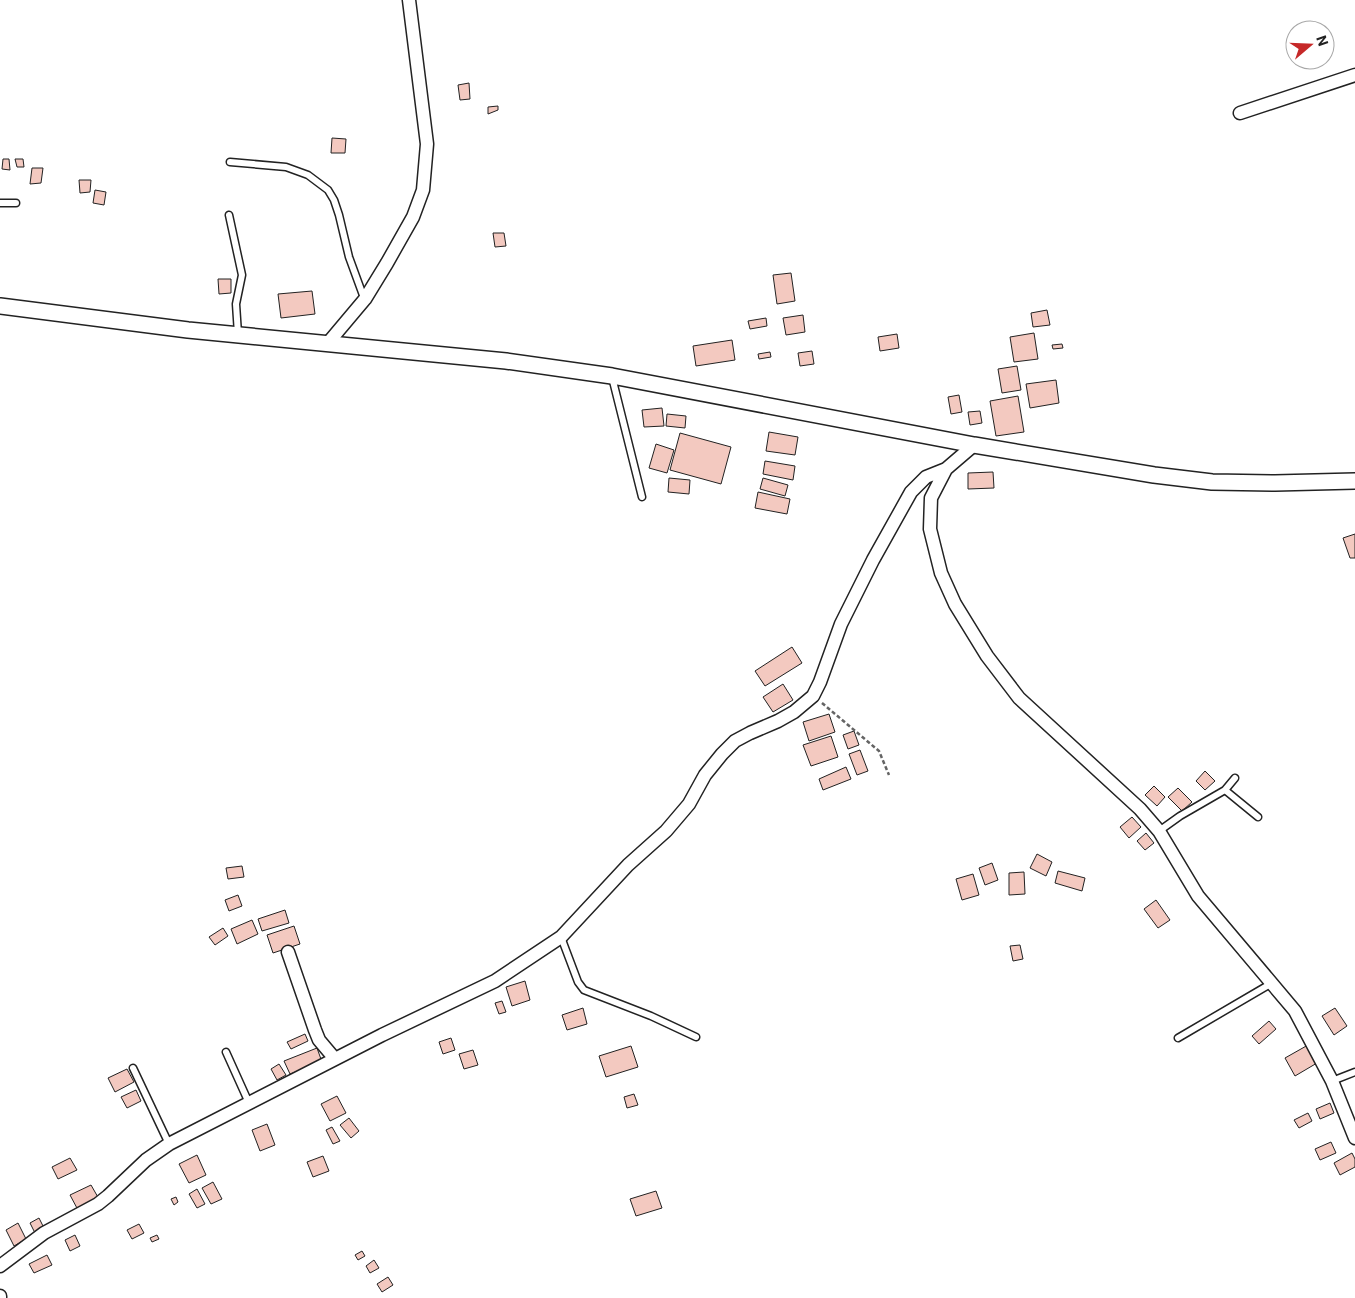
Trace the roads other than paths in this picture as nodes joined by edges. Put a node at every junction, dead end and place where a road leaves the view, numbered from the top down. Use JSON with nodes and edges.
{"nodes":[{"id":1,"x":409,"y":0,"type":"edge"},
{"id":2,"x":1355,"y":75,"type":"edge"},
{"id":3,"x":1240,"y":113,"type":"dead end"},
{"id":4,"x":230,"y":162,"type":"dead end"},
{"id":5,"x":0,"y":203,"type":"edge"},
{"id":6,"x":16,"y":203,"type":"dead end"},
{"id":7,"x":229,"y":215,"type":"dead end"},
{"id":8,"x":365,"y":299,"type":"junction"},
{"id":9,"x":0,"y":306,"type":"edge"},
{"id":10,"x":238,"y":336,"type":"junction"},
{"id":11,"x":328,"y":343,"type":"junction"},
{"id":12,"x":612,"y":376,"type":"junction"},
{"id":13,"x":974,"y":445,"type":"junction"},
{"id":14,"x":946,"y":469,"type":"junction"},
{"id":15,"x":1355,"y":481,"type":"edge"},
{"id":16,"x":642,"y":497,"type":"dead end"},
{"id":17,"x":1235,"y":778,"type":"dead end"},
{"id":18,"x":1225,"y":790,"type":"junction"},
{"id":19,"x":1258,"y":817,"type":"dead end"},
{"id":20,"x":1159,"y":832,"type":"junction"},
{"id":21,"x":561,"y":937,"type":"junction"},
{"id":22,"x":288,"y":952,"type":"dead end"},
{"id":23,"x":1272,"y":983,"type":"junction"},
{"id":24,"x":696,"y":1037,"type":"dead end"},
{"id":25,"x":1178,"y":1038,"type":"dead end"},
{"id":26,"x":226,"y":1052,"type":"dead end"},
{"id":27,"x":335,"y":1059,"type":"junction"},
{"id":28,"x":133,"y":1068,"type":"dead end"},
{"id":29,"x":1355,"y":1072,"type":"edge"},
{"id":30,"x":1332,"y":1081,"type":"junction"},
{"id":31,"x":250,"y":1104,"type":"junction"},
{"id":32,"x":1355,"y":1138,"type":"edge"},
{"id":33,"x":169,"y":1144,"type":"junction"},
{"id":34,"x":0,"y":1266,"type":"edge"}],
"edges":[{"from":1,"to":8,"type":"street"},
{"from":2,"to":3,"type":"street"},
{"from":4,"to":8,"type":"lane"},
{"from":5,"to":6,"type":"lane"},
{"from":7,"to":10,"type":"lane"},
{"from":8,"to":11,"type":"street"},
{"from":9,"to":10,"type":"street"},
{"from":10,"to":11,"type":"street"},
{"from":11,"to":12,"type":"street"},
{"from":12,"to":13,"type":"street"},
{"from":12,"to":16,"type":"lane"},
{"from":13,"to":14,"type":"street"},
{"from":13,"to":15,"type":"street"},
{"from":14,"to":20,"type":"street"},
{"from":14,"to":21,"type":"street"},
{"from":17,"to":18,"type":"lane"},
{"from":18,"to":19,"type":"lane"},
{"from":18,"to":20,"type":"lane"},
{"from":20,"to":23,"type":"street"},
{"from":21,"to":24,"type":"lane"},
{"from":21,"to":27,"type":"street"},
{"from":22,"to":27,"type":"street"},
{"from":23,"to":25,"type":"lane"},
{"from":23,"to":30,"type":"street"},
{"from":26,"to":31,"type":"lane"},
{"from":27,"to":31,"type":"street"},
{"from":28,"to":33,"type":"lane"},
{"from":29,"to":30,"type":"lane"},
{"from":30,"to":32,"type":"street"},
{"from":31,"to":33,"type":"street"},
{"from":33,"to":34,"type":"street"}]}
